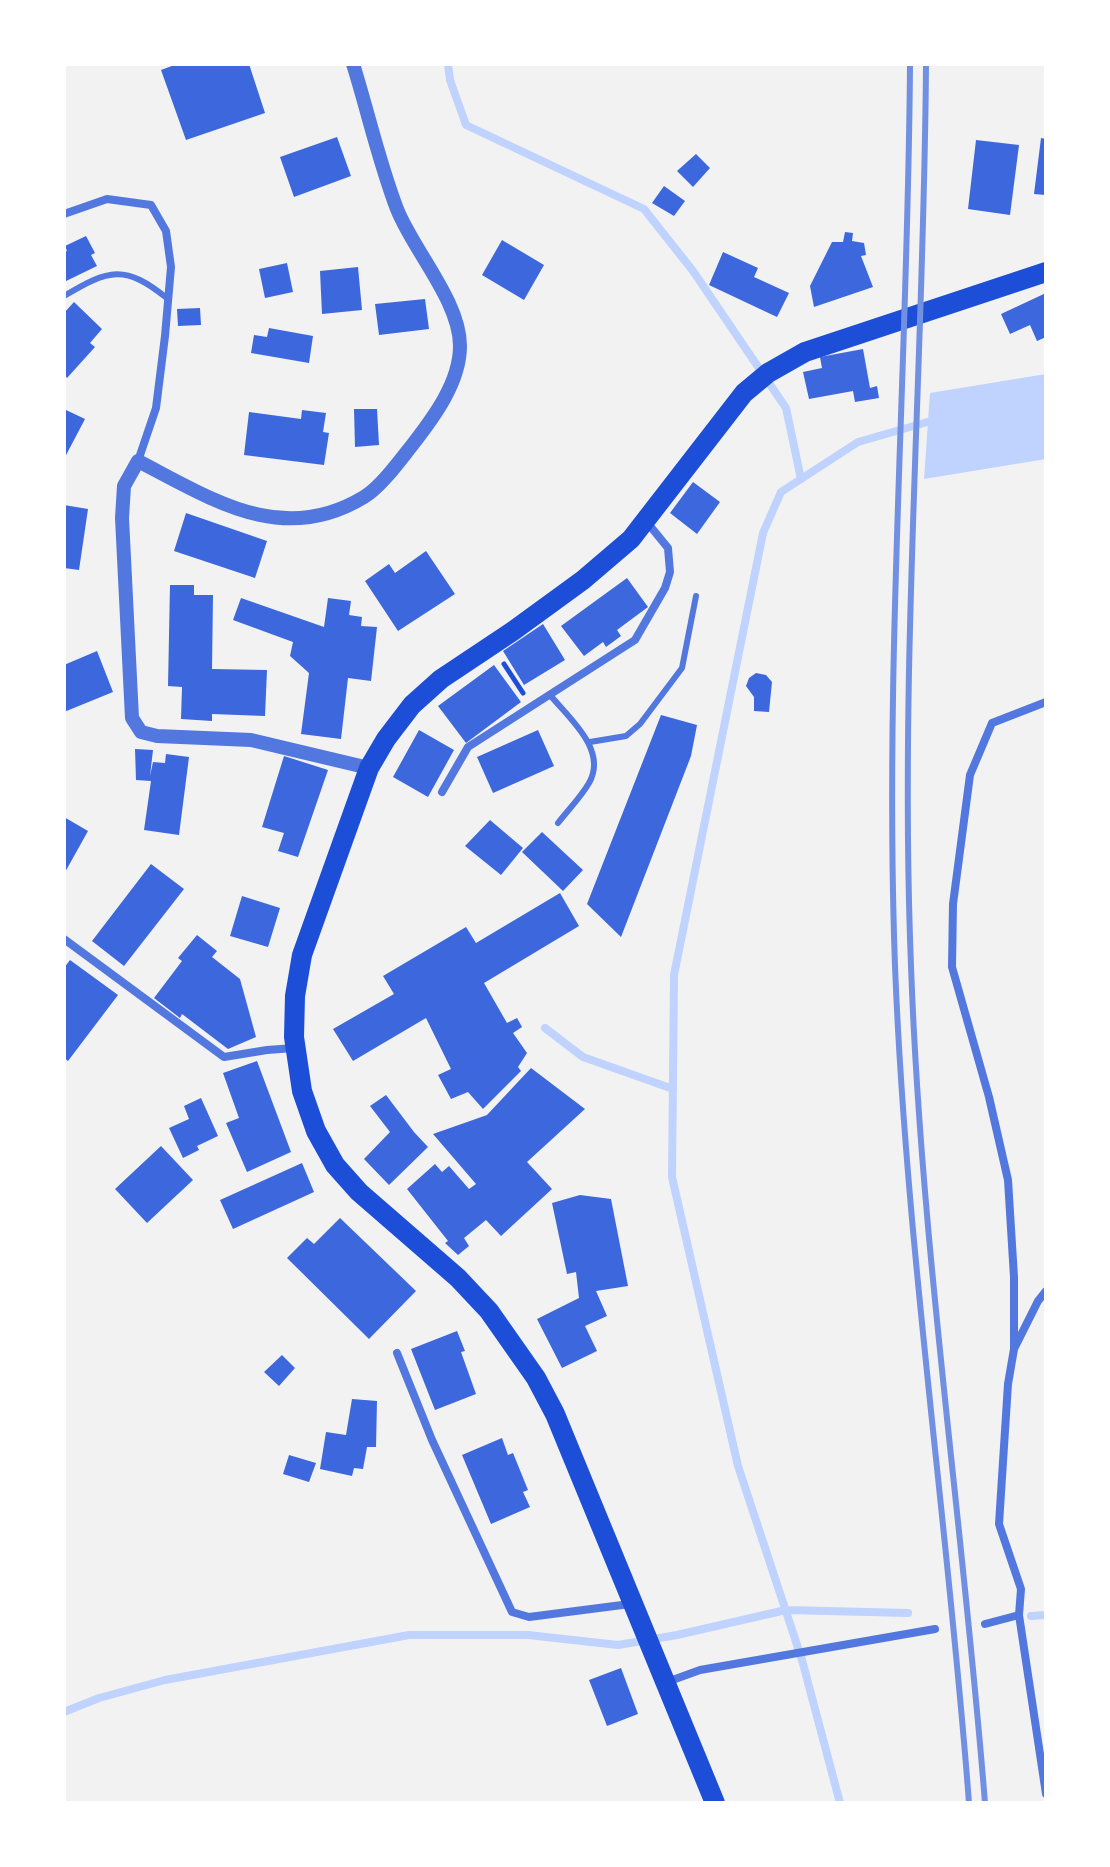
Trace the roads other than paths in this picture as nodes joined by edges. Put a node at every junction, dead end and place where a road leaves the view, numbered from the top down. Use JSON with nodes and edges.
{"nodes":[{"id":1,"x":353,"y":64,"type":"edge"},
{"id":2,"x":64,"y":214,"type":"edge"},
{"id":3,"x":1046,"y":272,"type":"edge"},
{"id":4,"x":64,"y":296,"type":"edge"},
{"id":5,"x":168,"y":299,"type":"junction"},
{"id":6,"x":138,"y":461,"type":"junction"},
{"id":7,"x":646,"y":520,"type":"junction"},
{"id":8,"x":696,"y":596,"type":"dead end"},
{"id":9,"x":550,"y":695,"type":"junction"},
{"id":10,"x":1046,"y":702,"type":"edge"},
{"id":11,"x":590,"y":742,"type":"junction"},
{"id":12,"x":369,"y":768,"type":"junction"},
{"id":13,"x":442,"y":792,"type":"dead end"},
{"id":14,"x":558,"y":823,"type":"dead end"},
{"id":15,"x":64,"y":939,"type":"edge"},
{"id":16,"x":295,"y":1048,"type":"junction"},
{"id":17,"x":1046,"y":1291,"type":"edge"},
{"id":18,"x":1014,"y":1349,"type":"junction"},
{"id":19,"x":397,"y":1353,"type":"dead end"},
{"id":20,"x":635,"y":1604,"type":"junction"},
{"id":21,"x":1019,"y":1615,"type":"junction"},
{"id":22,"x":985,"y":1624,"type":"dead end"},
{"id":23,"x":935,"y":1629,"type":"dead end"},
{"id":24,"x":667,"y":1682,"type":"junction"},
{"id":25,"x":1046,"y":1794,"type":"edge"},
{"id":26,"x":715,"y":1803,"type":"edge"}],
"edges":[{"from":1,"to":6,"type":"street"},
{"from":2,"to":5,"type":"street"},
{"from":3,"to":7,"type":"main road"},
{"from":4,"to":5,"type":"lane"},
{"from":5,"to":6,"type":"street"},
{"from":6,"to":12,"type":"street"},
{"from":7,"to":9,"type":"street"},
{"from":7,"to":12,"type":"main road"},
{"from":8,"to":11,"type":"lane"},
{"from":9,"to":11,"type":"lane"},
{"from":9,"to":13,"type":"street"},
{"from":10,"to":18,"type":"street"},
{"from":11,"to":14,"type":"lane"},
{"from":12,"to":16,"type":"main road"},
{"from":15,"to":16,"type":"street"},
{"from":16,"to":20,"type":"main road"},
{"from":17,"to":18,"type":"street"},
{"from":18,"to":21,"type":"street"},
{"from":19,"to":20,"type":"street"},
{"from":20,"to":24,"type":"main road"},
{"from":21,"to":22,"type":"street"},
{"from":21,"to":25,"type":"street"},
{"from":23,"to":24,"type":"street"},
{"from":24,"to":26,"type":"main road"}]}
